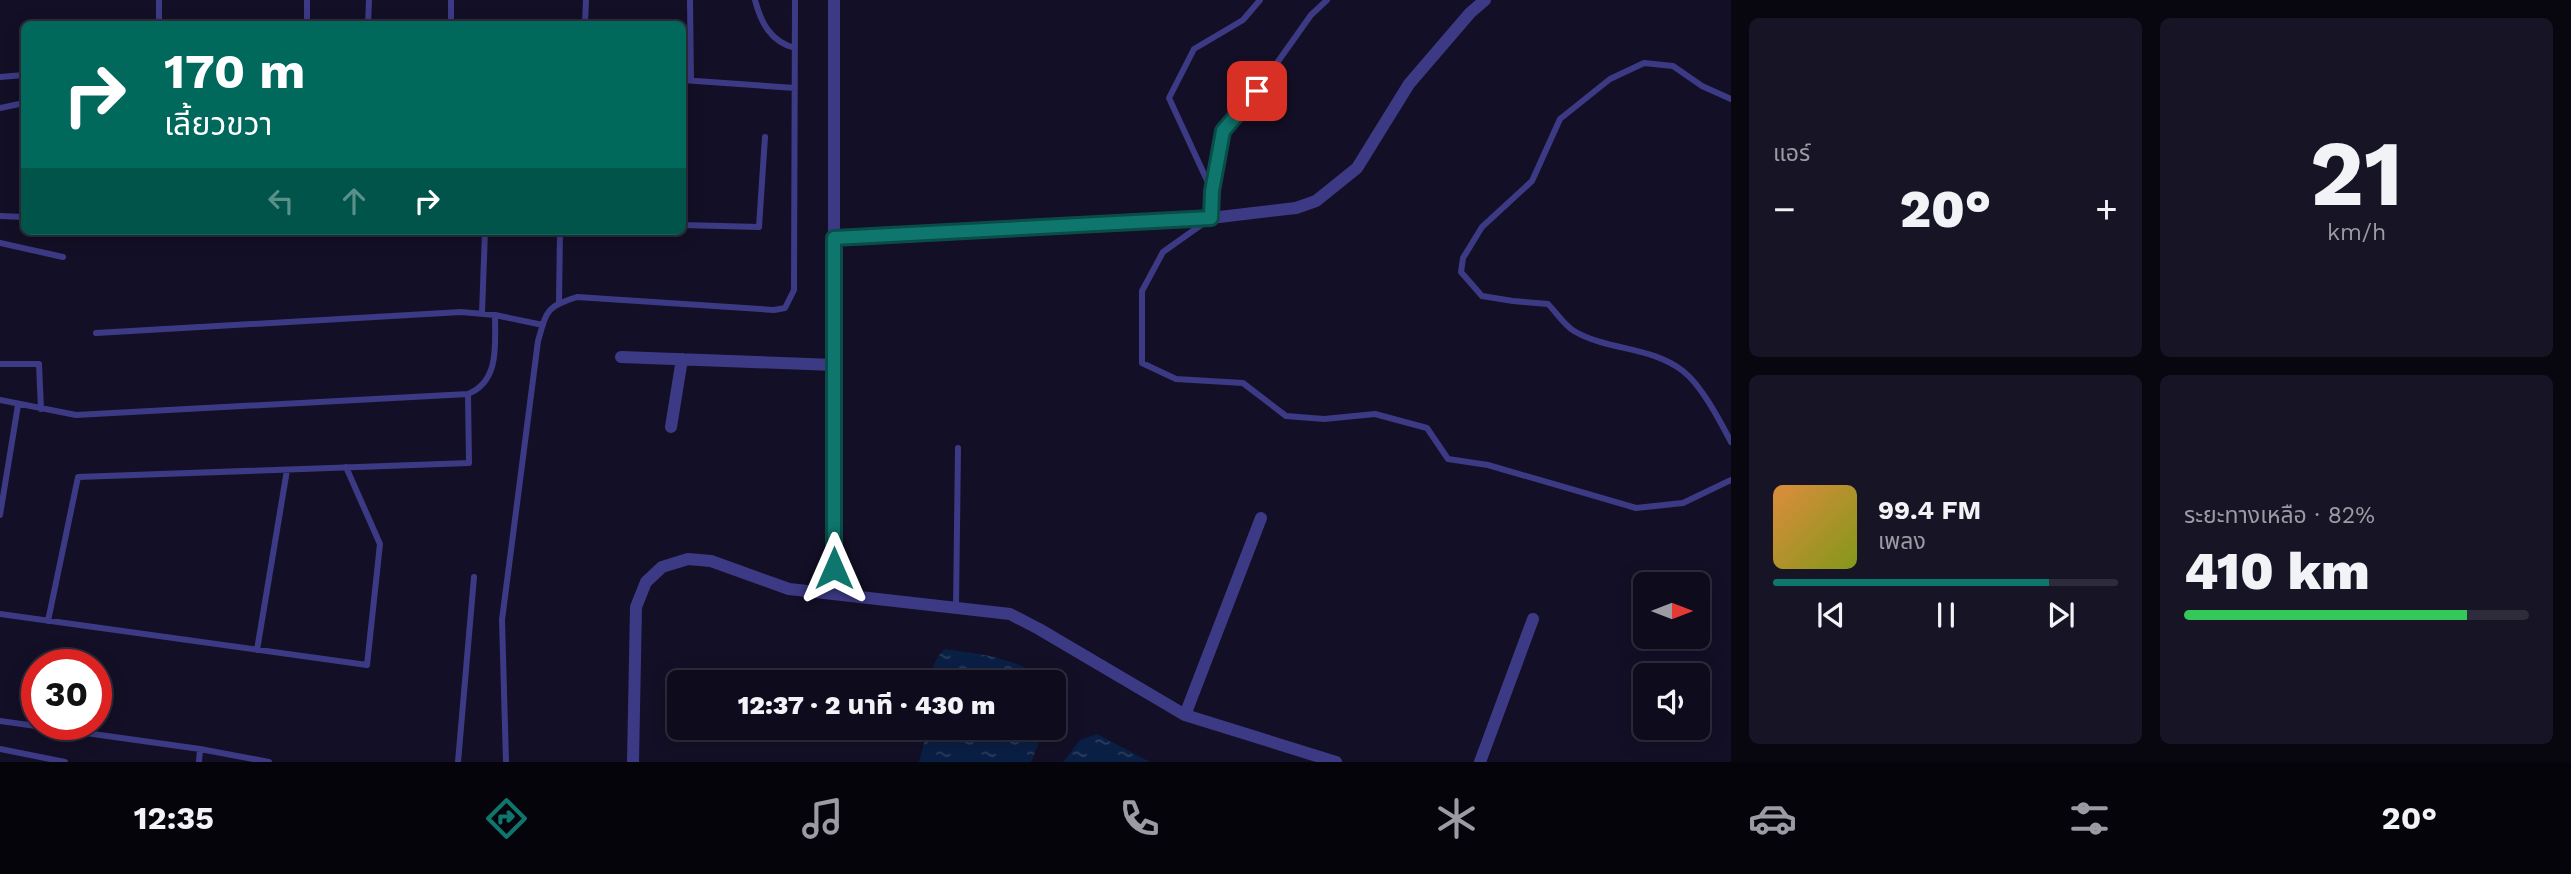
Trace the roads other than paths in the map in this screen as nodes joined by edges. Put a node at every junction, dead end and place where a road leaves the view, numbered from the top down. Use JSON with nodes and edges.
{"nodes":[{"id":1,"x":159,"y":0,"type":"edge"},
{"id":2,"x":307,"y":0,"type":"edge"},
{"id":3,"x":369,"y":0,"type":"edge"},
{"id":4,"x":451,"y":0,"type":"edge"},
{"id":5,"x":586,"y":0,"type":"edge"},
{"id":6,"x":690,"y":0,"type":"edge"},
{"id":7,"x":755,"y":0,"type":"edge"},
{"id":8,"x":795,"y":0,"type":"edge"},
{"id":9,"x":834,"y":0,"type":"edge"},
{"id":10,"x":1260,"y":0,"type":"edge"},
{"id":11,"x":1326,"y":0,"type":"edge"},
{"id":12,"x":1486,"y":0,"type":"edge"},
{"id":13,"x":159,"y":21,"type":"edge"},
{"id":14,"x":307,"y":21,"type":"edge"},
{"id":15,"x":368,"y":21,"type":"edge"},
{"id":16,"x":451,"y":21,"type":"edge"},
{"id":17,"x":585,"y":21,"type":"edge"},
{"id":18,"x":795,"y":48,"type":"junction"},
{"id":19,"x":21,"y":75,"type":"edge"},
{"id":20,"x":0,"y":77,"type":"edge"},
{"id":21,"x":686,"y":80,"type":"edge"},
{"id":22,"x":691,"y":80,"type":"junction"},
{"id":23,"x":795,"y":88,"type":"junction"},
{"id":24,"x":1731,"y":99,"type":"edge"},
{"id":25,"x":21,"y":104,"type":"edge"},
{"id":26,"x":0,"y":108,"type":"edge"},
{"id":27,"x":765,"y":137,"type":"dead end"},
{"id":28,"x":1212,"y":191,"type":"junction"},
{"id":29,"x":0,"y":216,"type":"edge"},
{"id":30,"x":21,"y":217,"type":"edge"},
{"id":31,"x":1211,"y":218,"type":"junction"},
{"id":32,"x":686,"y":225,"type":"edge"},
{"id":33,"x":485,"y":235,"type":"edge"},
{"id":34,"x":560,"y":235,"type":"edge"},
{"id":35,"x":834,"y":238,"type":"junction"},
{"id":36,"x":0,"y":243,"type":"edge"},
{"id":37,"x":64,"y":257,"type":"dead end"},
{"id":38,"x":559,"y":303,"type":"junction"},
{"id":39,"x":482,"y":313,"type":"junction"},
{"id":40,"x":495,"y":315,"type":"junction"},
{"id":41,"x":543,"y":325,"type":"junction"},
{"id":42,"x":96,"y":333,"type":"dead end"},
{"id":43,"x":621,"y":357,"type":"dead end"},
{"id":44,"x":682,"y":359,"type":"junction"},
{"id":45,"x":0,"y":363,"type":"edge"},
{"id":46,"x":834,"y":365,"type":"junction"},
{"id":47,"x":468,"y":394,"type":"junction"},
{"id":48,"x":0,"y":400,"type":"edge"},
{"id":49,"x":18,"y":405,"type":"junction"},
{"id":50,"x":41,"y":409,"type":"junction"},
{"id":51,"x":671,"y":427,"type":"dead end"},
{"id":52,"x":1731,"y":442,"type":"edge"},
{"id":53,"x":958,"y":448,"type":"dead end"},
{"id":54,"x":346,"y":467,"type":"junction"},
{"id":55,"x":287,"y":470,"type":"junction"},
{"id":56,"x":1731,"y":480,"type":"edge"},
{"id":57,"x":0,"y":515,"type":"edge"},
{"id":58,"x":1261,"y":518,"type":"dead end"},
{"id":59,"x":474,"y":577,"type":"dead end"},
{"id":60,"x":834,"y":594,"type":"junction"},
{"id":61,"x":956,"y":608,"type":"junction"},
{"id":62,"x":0,"y":614,"type":"edge"},
{"id":63,"x":1533,"y":619,"type":"dead end"},
{"id":64,"x":48,"y":621,"type":"junction"},
{"id":65,"x":257,"y":650,"type":"junction"},
{"id":66,"x":1185,"y":715,"type":"junction"},
{"id":67,"x":0,"y":722,"type":"edge"},
{"id":68,"x":0,"y":749,"type":"edge"},
{"id":69,"x":200,"y":749,"type":"junction"},
{"id":70,"x":65,"y":762,"type":"edge"},
{"id":71,"x":199,"y":762,"type":"edge"},
{"id":72,"x":269,"y":762,"type":"edge"},
{"id":73,"x":458,"y":762,"type":"edge"},
{"id":74,"x":506,"y":762,"type":"edge"},
{"id":75,"x":633,"y":762,"type":"edge"},
{"id":76,"x":1336,"y":762,"type":"edge"},
{"id":77,"x":1480,"y":762,"type":"edge"}],
"edges":[{"from":1,"to":13,"type":"lane"},
{"from":2,"to":14,"type":"lane"},
{"from":3,"to":15,"type":"lane"},
{"from":4,"to":16,"type":"lane"},
{"from":5,"to":17,"type":"lane"},
{"from":6,"to":22,"type":"lane"},
{"from":7,"to":18,"type":"lane"},
{"from":8,"to":18,"type":"lane"},
{"from":9,"to":35,"type":"street"},
{"from":10,"to":28,"type":"lane"},
{"from":11,"to":28,"type":"lane"},
{"from":12,"to":31,"type":"street"},
{"from":18,"to":23,"type":"lane"},
{"from":19,"to":20,"type":"lane"},
{"from":21,"to":22,"type":"lane"},
{"from":22,"to":23,"type":"lane"},
{"from":23,"to":38,"type":"lane"},
{"from":24,"to":52,"type":"lane"},
{"from":25,"to":26,"type":"lane"},
{"from":27,"to":32,"type":"lane"},
{"from":28,"to":31,"type":"lane"},
{"from":29,"to":30,"type":"lane"},
{"from":31,"to":35,"type":"street"},
{"from":31,"to":56,"type":"lane"},
{"from":33,"to":39,"type":"lane"},
{"from":34,"to":38,"type":"lane"},
{"from":35,"to":46,"type":"street"},
{"from":36,"to":37,"type":"lane"},
{"from":38,"to":41,"type":"lane"},
{"from":39,"to":40,"type":"lane"},
{"from":39,"to":42,"type":"lane"},
{"from":40,"to":41,"type":"lane"},
{"from":40,"to":47,"type":"lane"},
{"from":41,"to":74,"type":"lane"},
{"from":43,"to":44,"type":"street"},
{"from":44,"to":46,"type":"street"},
{"from":44,"to":51,"type":"street"},
{"from":45,"to":50,"type":"lane"},
{"from":46,"to":60,"type":"street"},
{"from":47,"to":50,"type":"lane"},
{"from":47,"to":54,"type":"lane"},
{"from":48,"to":49,"type":"lane"},
{"from":49,"to":50,"type":"lane"},
{"from":49,"to":57,"type":"lane"},
{"from":53,"to":61,"type":"lane"},
{"from":54,"to":55,"type":"lane"},
{"from":54,"to":65,"type":"lane"},
{"from":55,"to":64,"type":"lane"},
{"from":55,"to":65,"type":"lane"},
{"from":58,"to":66,"type":"street"},
{"from":59,"to":73,"type":"lane"},
{"from":60,"to":61,"type":"street"},
{"from":60,"to":75,"type":"street"},
{"from":61,"to":66,"type":"street"},
{"from":62,"to":64,"type":"lane"},
{"from":63,"to":77,"type":"street"},
{"from":64,"to":65,"type":"lane"},
{"from":66,"to":76,"type":"street"},
{"from":67,"to":69,"type":"lane"},
{"from":68,"to":70,"type":"lane"},
{"from":69,"to":71,"type":"lane"},
{"from":69,"to":72,"type":"lane"}]}
